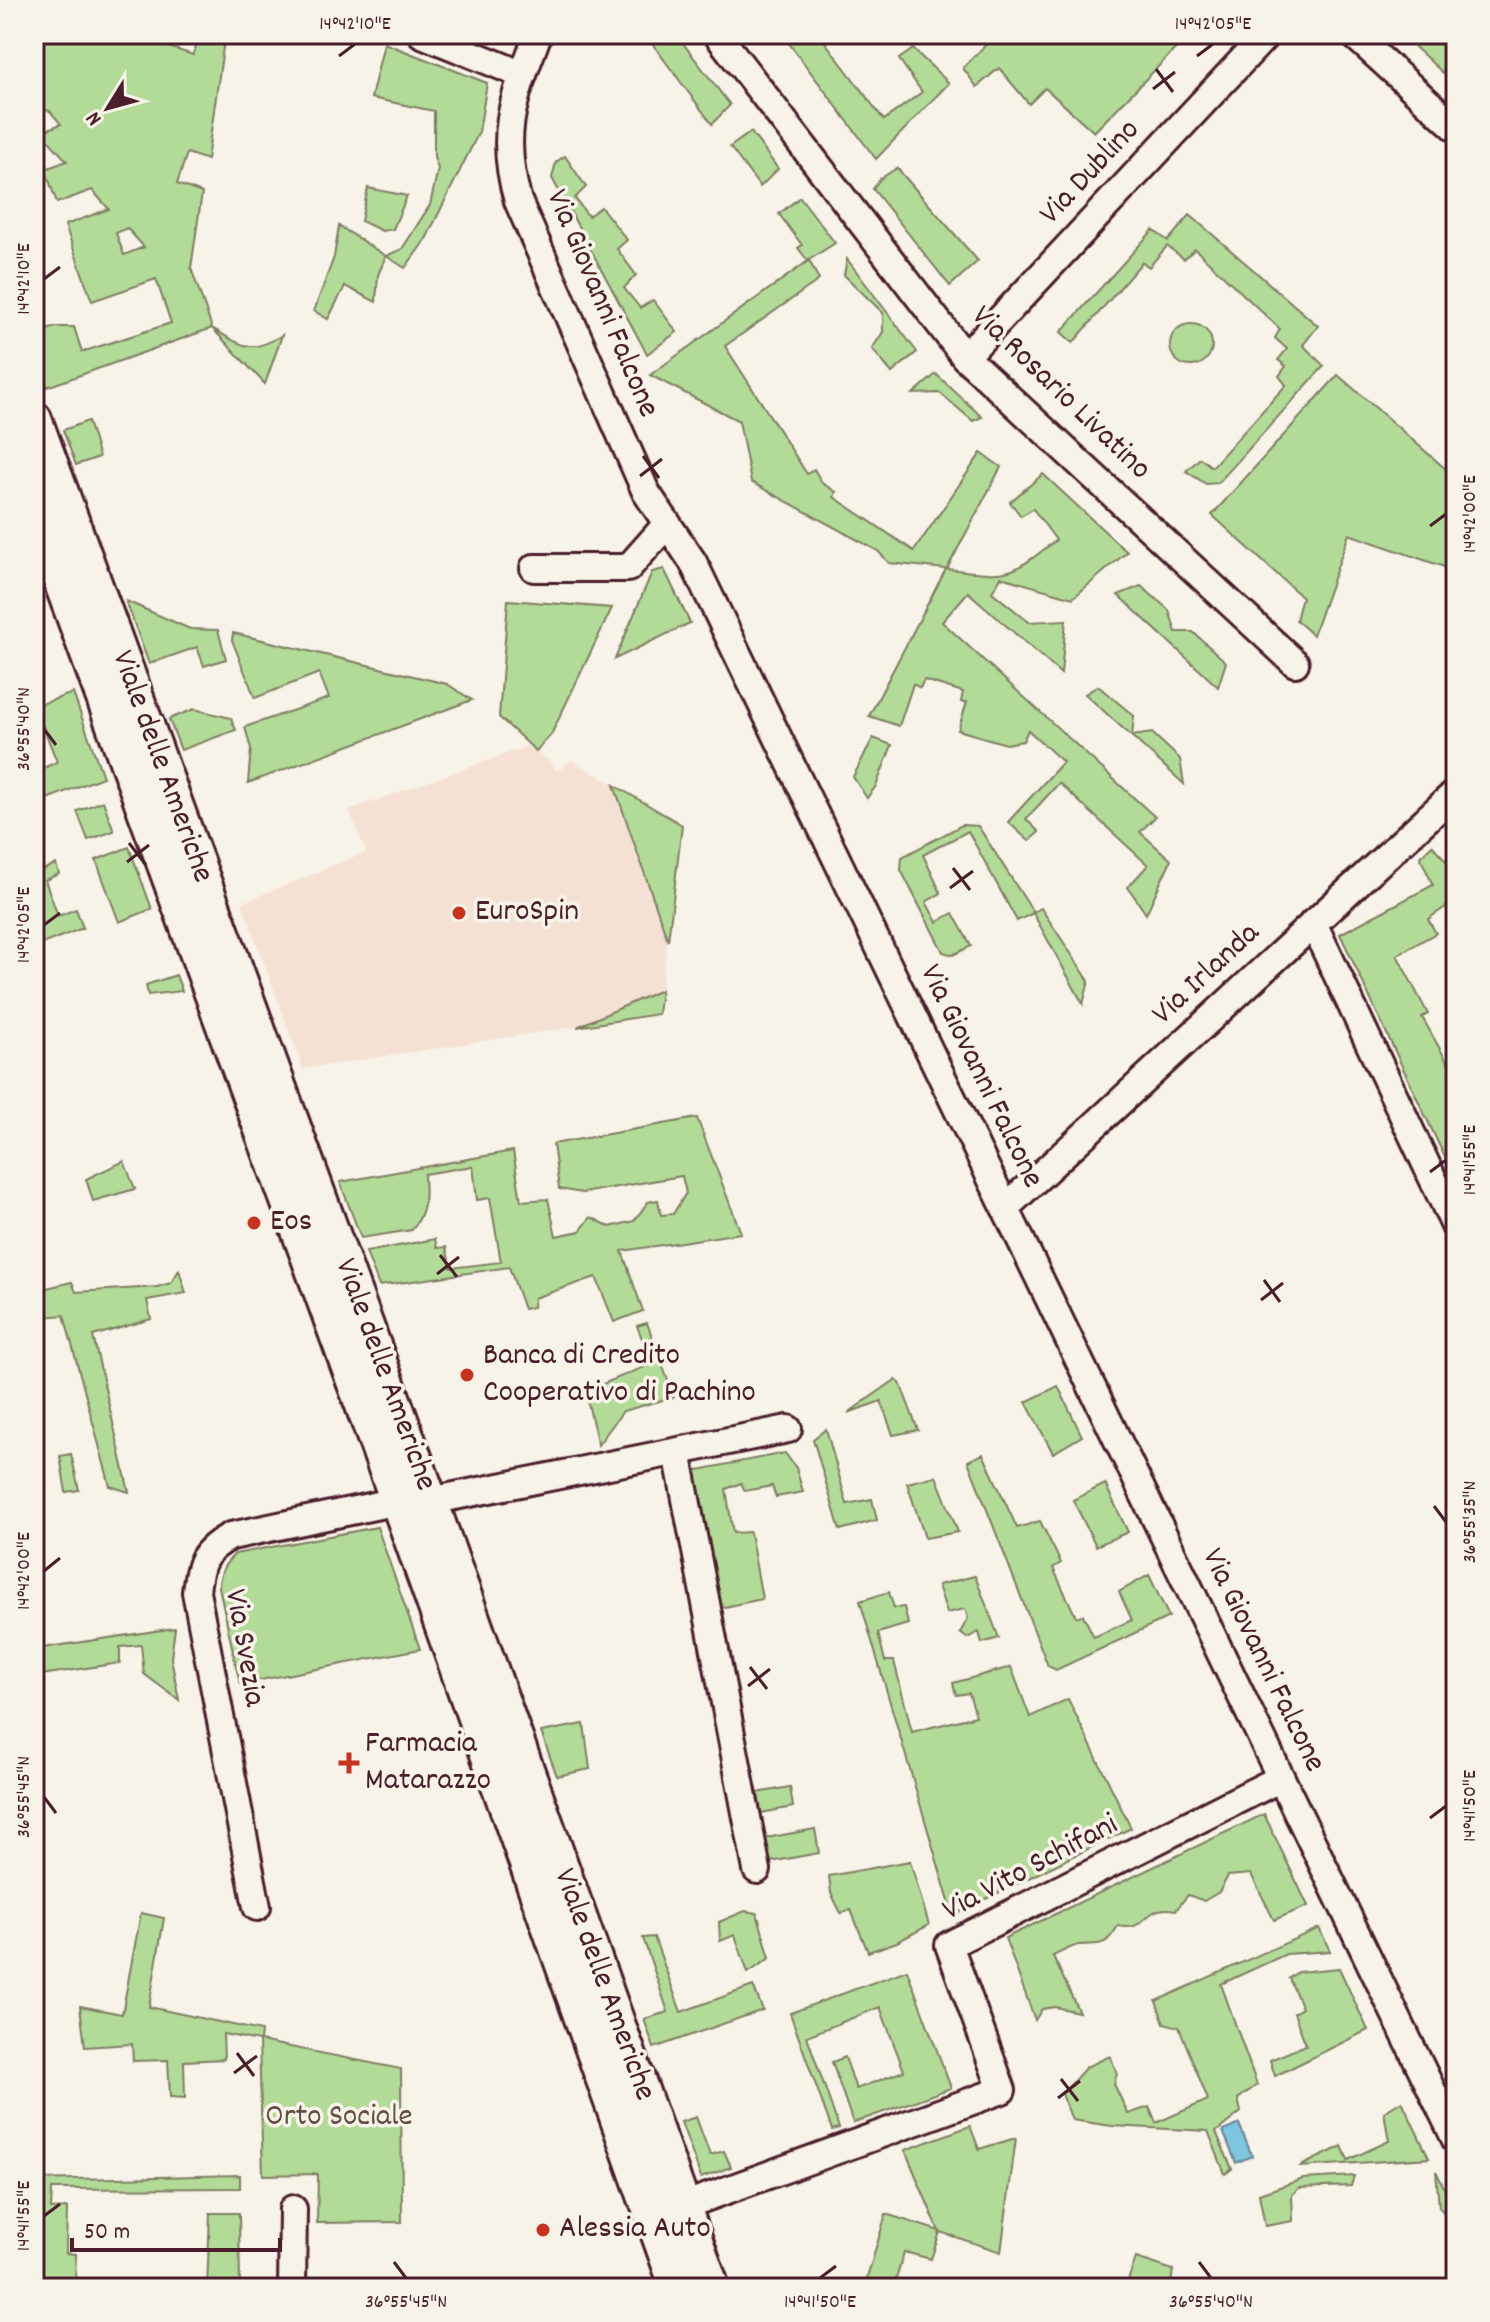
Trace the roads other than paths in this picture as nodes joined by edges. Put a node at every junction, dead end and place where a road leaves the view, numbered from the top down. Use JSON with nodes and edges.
{"nodes":[{"id":1,"x":422,"y":34,"type":"edge"},
{"id":2,"x":538,"y":34,"type":"edge"},
{"id":3,"x":717,"y":34,"type":"edge"},
{"id":4,"x":1267,"y":34,"type":"edge"},
{"id":5,"x":1353,"y":34,"type":"edge"},
{"id":6,"x":523,"y":75,"type":"junction"},
{"id":7,"x":1456,"y":128,"type":"edge"},
{"id":8,"x":965,"y":357,"type":"junction"},
{"id":9,"x":34,"y":419,"type":"edge"},
{"id":10,"x":34,"y":507,"type":"edge"},
{"id":11,"x":667,"y":524,"type":"junction"},
{"id":12,"x":534,"y":568,"type":"dead end"},
{"id":13,"x":1295,"y":663,"type":"dead end"},
{"id":14,"x":1452,"y":805,"type":"edge"},
{"id":15,"x":1313,"y":923,"type":"junction"},
{"id":16,"x":1005,"y":1208,"type":"junction"},
{"id":17,"x":1456,"y":1228,"type":"edge"},
{"id":18,"x":788,"y":1429,"type":"dead end"},
{"id":19,"x":677,"y":1452,"type":"junction"},
{"id":20,"x":414,"y":1501,"type":"junction"},
{"id":21,"x":1281,"y":1778,"type":"junction"},
{"id":22,"x":757,"y":1870,"type":"dead end"},
{"id":23,"x":257,"y":1907,"type":"dead end"},
{"id":24,"x":1456,"y":2140,"type":"edge"},
{"id":25,"x":683,"y":2206,"type":"junction"},
{"id":26,"x":293,"y":2209,"type":"dead end"},
{"id":27,"x":292,"y":2288,"type":"edge"},
{"id":28,"x":678,"y":2288,"type":"edge"},
{"id":29,"x":712,"y":2288,"type":"edge"}],
"edges":[{"from":1,"to":6,"type":"street"},
{"from":2,"to":6,"type":"street","name":"Via Giovanni Falcone"},
{"from":3,"to":8,"type":"street","name":"Via Rosario Livatino"},
{"from":4,"to":8,"type":"street","name":"Via Dublino"},
{"from":5,"to":7,"type":"street"},
{"from":6,"to":11,"type":"street","name":"Via Giovanni Falcone"},
{"from":8,"to":13,"type":"street","name":"Via Rosario Livatino"},
{"from":9,"to":20,"type":"main road","name":"Viale delle Americhe"},
{"from":10,"to":20,"type":"main road","name":"Viale delle Americhe"},
{"from":11,"to":12,"type":"street"},
{"from":11,"to":16,"type":"street","name":"Via Giovanni Falcone"},
{"from":14,"to":15,"type":"street","name":"Via Irlanda"},
{"from":15,"to":16,"type":"street","name":"Via Irlanda"},
{"from":15,"to":17,"type":"street"},
{"from":16,"to":21,"type":"street","name":"Via Giovanni Falcone"},
{"from":18,"to":19,"type":"street","name":"Via Svezia"},
{"from":19,"to":20,"type":"street","name":"Via Svezia"},
{"from":19,"to":22,"type":"street"},
{"from":20,"to":23,"type":"street","name":"Via Svezia"},
{"from":20,"to":25,"type":"main road","name":"Viale delle Americhe"},
{"from":20,"to":28,"type":"main road","name":"Viale delle Americhe"},
{"from":21,"to":24,"type":"street","name":"Via Giovanni Falcone"},
{"from":21,"to":25,"type":"street","name":"Via Vito Schifani"},
{"from":25,"to":29,"type":"main road","name":"Viale delle Americhe"},
{"from":26,"to":27,"type":"street"}]}
